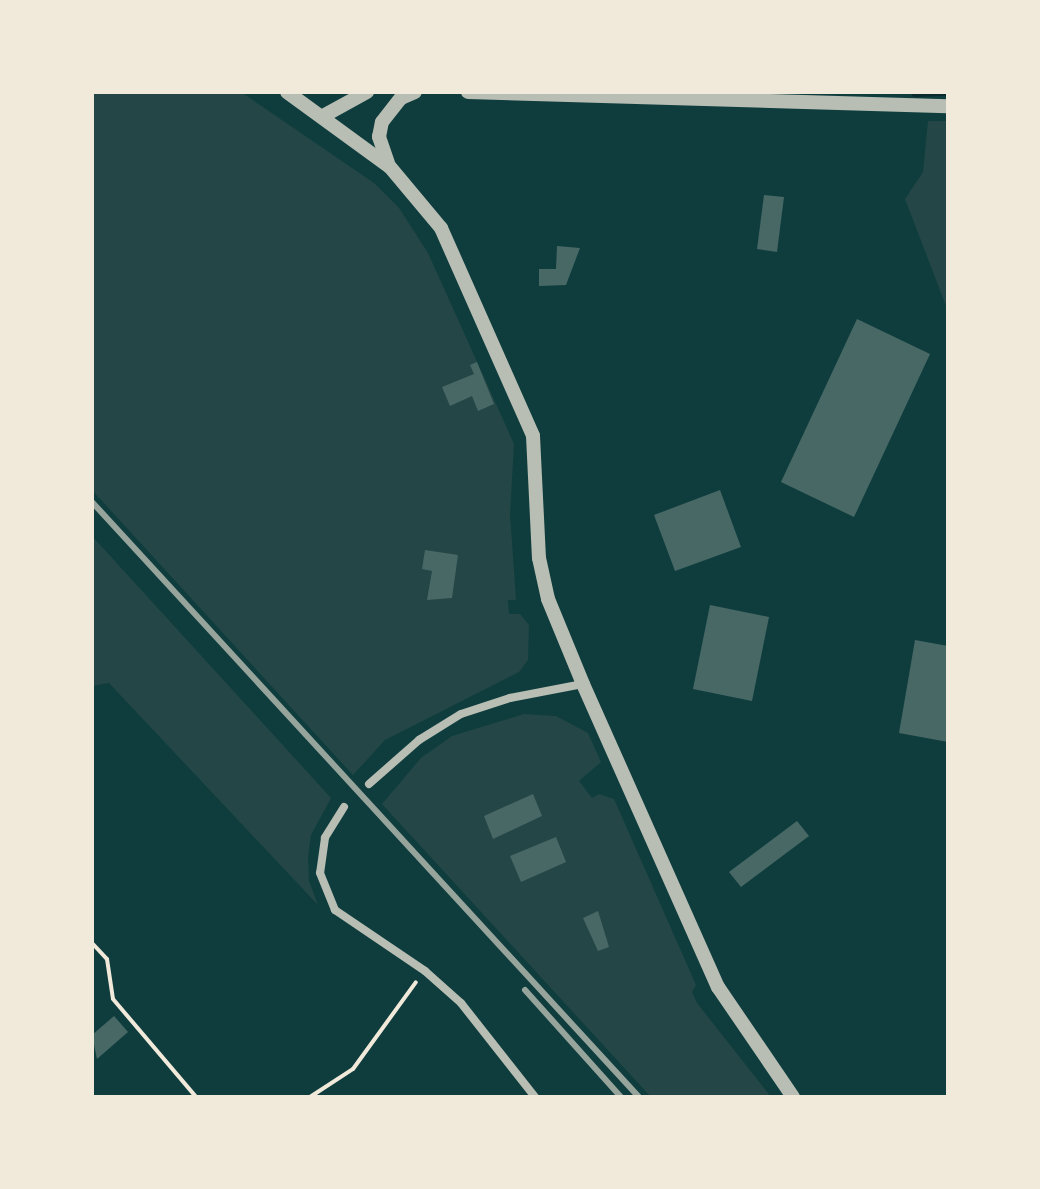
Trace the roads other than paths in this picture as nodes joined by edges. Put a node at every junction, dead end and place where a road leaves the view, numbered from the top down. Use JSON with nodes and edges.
{"nodes":[{"id":1,"x":287,"y":92,"type":"edge"},
{"id":2,"x":367,"y":92,"type":"edge"},
{"id":3,"x":415,"y":92,"type":"edge"},
{"id":4,"x":468,"y":92,"type":"edge"},
{"id":5,"x":948,"y":106,"type":"edge"},
{"id":6,"x":325,"y":115,"type":"junction"},
{"id":7,"x":390,"y":167,"type":"junction"},
{"id":8,"x":583,"y":684,"type":"junction"},
{"id":9,"x":369,"y":784,"type":"dead end"},
{"id":10,"x":344,"y":807,"type":"dead end"},
{"id":11,"x":535,"y":1097,"type":"edge"},
{"id":12,"x":793,"y":1097,"type":"edge"}],
"edges":[{"from":1,"to":6,"type":"street"},
{"from":2,"to":6,"type":"street"},
{"from":3,"to":7,"type":"street"},
{"from":4,"to":5,"type":"street"},
{"from":6,"to":7,"type":"street"},
{"from":7,"to":8,"type":"street"},
{"from":8,"to":9,"type":"street"},
{"from":8,"to":12,"type":"street"},
{"from":10,"to":11,"type":"street"}]}
